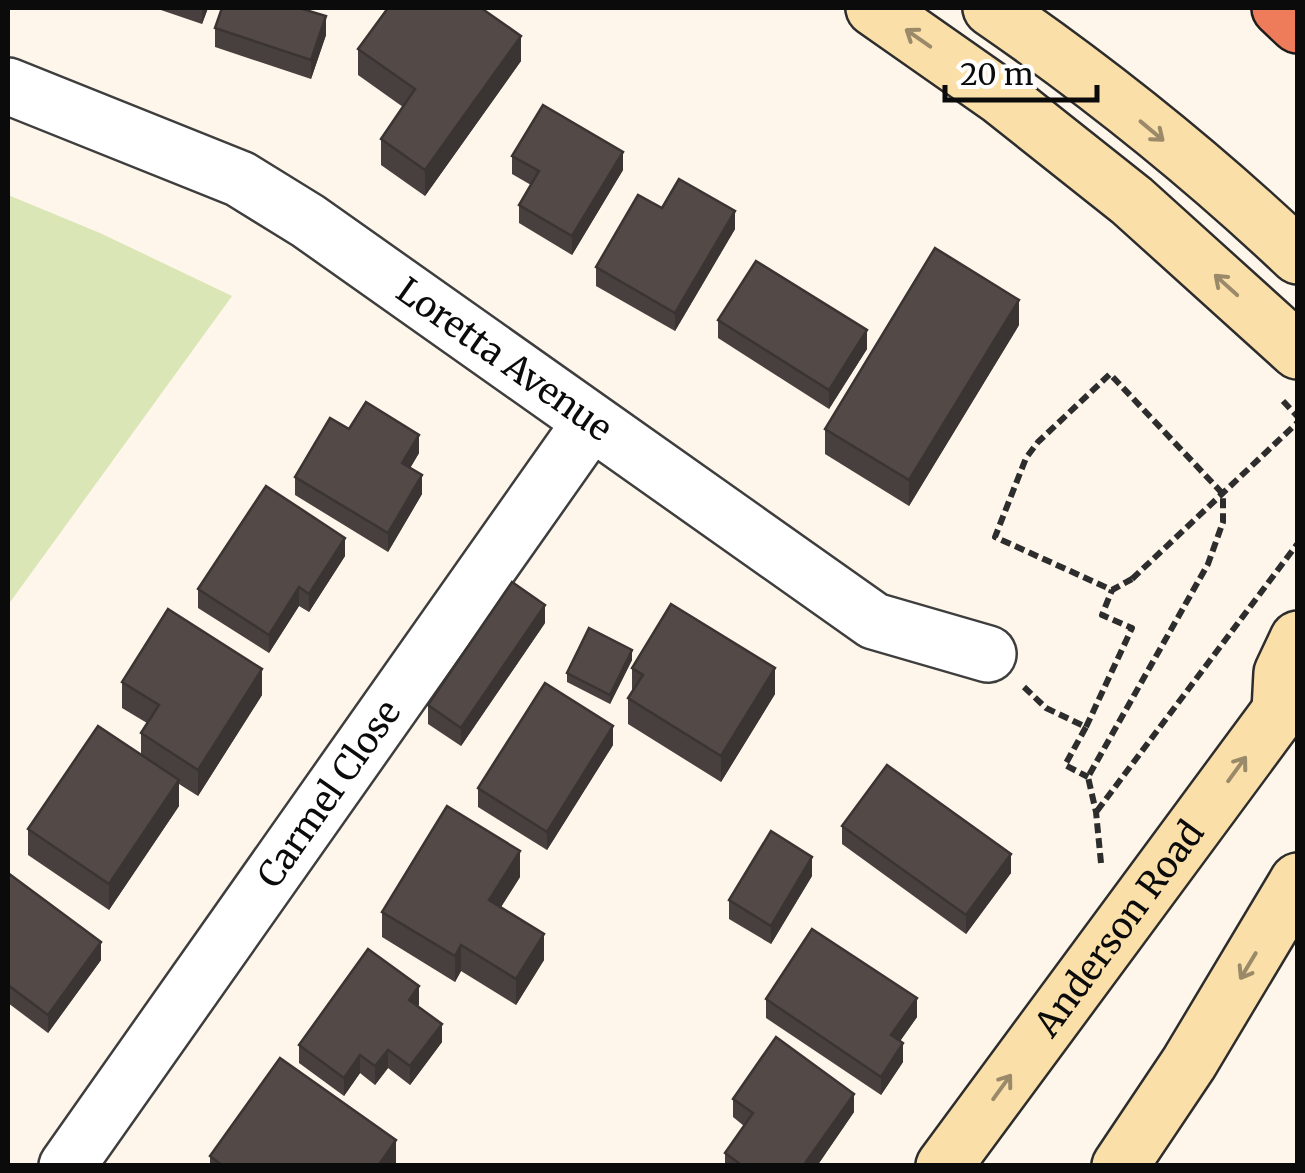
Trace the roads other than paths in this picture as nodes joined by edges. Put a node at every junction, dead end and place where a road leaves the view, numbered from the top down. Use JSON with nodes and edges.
{"nodes":[{"id":1,"x":874,"y":8,"type":"edge"},
{"id":2,"x":992,"y":8,"type":"edge"},
{"id":3,"x":1280,"y":8,"type":"edge"},
{"id":4,"x":1298,"y":25,"type":"edge"},
{"id":5,"x":8,"y":86,"type":"edge"},
{"id":6,"x":1298,"y":256,"type":"edge"},
{"id":7,"x":1298,"y":352,"type":"edge"},
{"id":8,"x":591,"y":422,"type":"junction"},
{"id":9,"x":1298,"y":639,"type":"edge"},
{"id":10,"x":988,"y":654,"type":"road end"},
{"id":11,"x":1288,"y":702,"type":"edge"},
{"id":12,"x":1298,"y":882,"type":"edge"},
{"id":13,"x":67,"y":1166,"type":"edge"},
{"id":14,"x":944,"y":1166,"type":"edge"},
{"id":15,"x":1120,"y":1166,"type":"edge"}],
"edges":[{"from":7,"to":1,"type":"main road","one_way":true},
{"from":2,"to":6,"type":"main road","one_way":true},
{"from":3,"to":4,"type":"highway"},
{"from":5,"to":8,"type":"street","name":"Loretta Avenue"},
{"from":8,"to":10,"type":"street","name":"Loretta Avenue"},
{"from":8,"to":13,"type":"street","name":"Carmel Close"},
{"from":9,"to":11,"type":"main road"},
{"from":14,"to":11,"type":"main road","name":"Anderson Road","one_way":true},
{"from":12,"to":15,"type":"main road","one_way":true}]}
